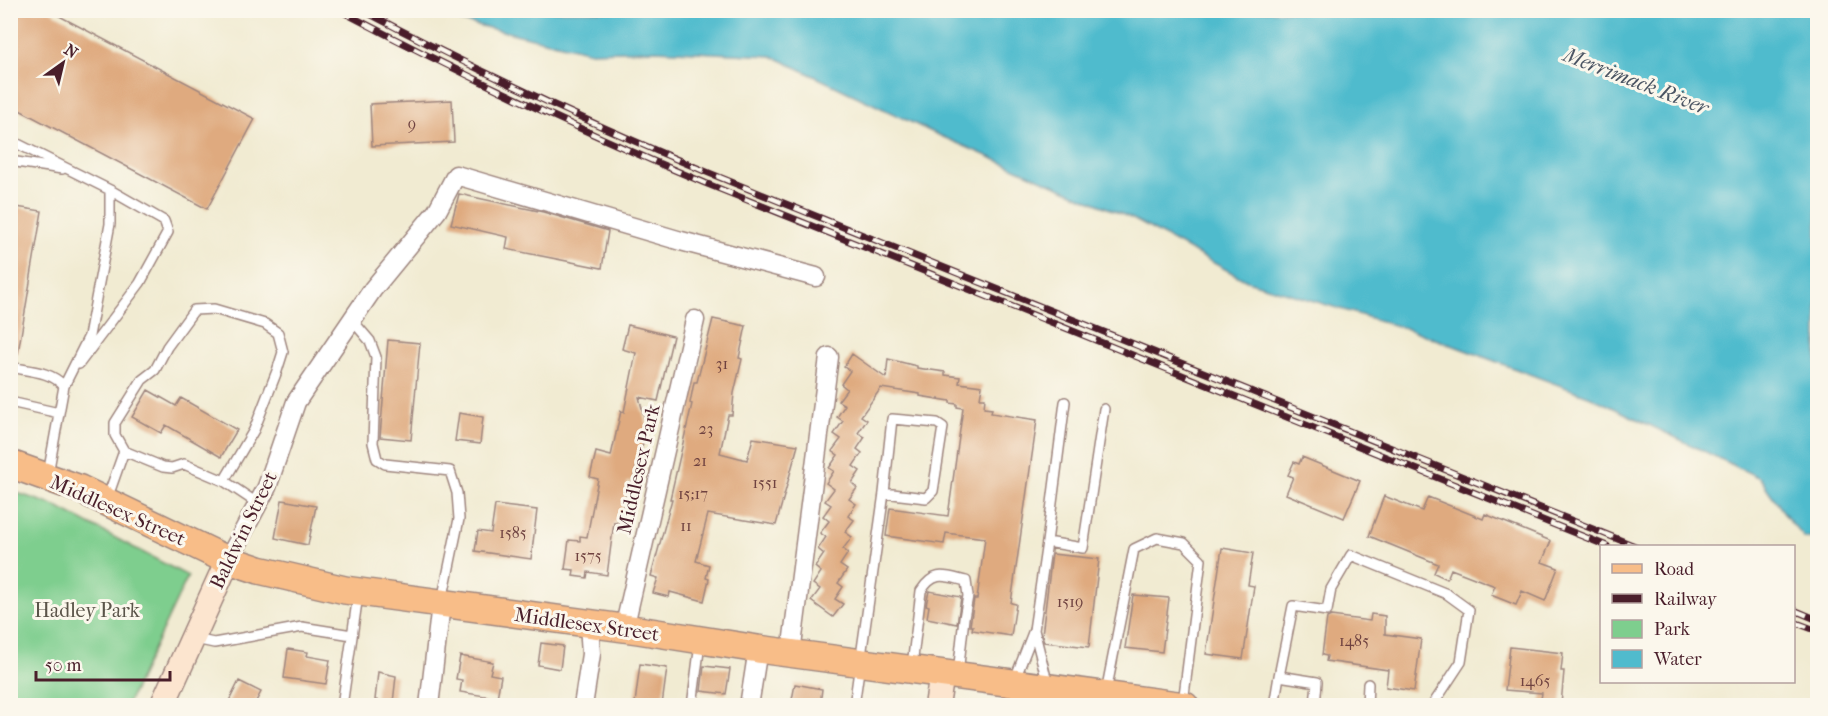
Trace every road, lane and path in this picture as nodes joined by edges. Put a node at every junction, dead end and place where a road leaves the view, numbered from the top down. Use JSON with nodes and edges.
{"nodes":[{"id":1,"x":10,"y":140,"type":"edge"},
{"id":2,"x":10,"y":161,"type":"edge"},
{"id":3,"x":71,"y":171,"type":"junction"},
{"id":4,"x":110,"y":190,"type":"junction"},
{"id":5,"x":816,"y":277,"type":"dead end"},
{"id":6,"x":695,"y":320,"type":"dead end"},
{"id":7,"x":350,"y":323,"type":"junction"},
{"id":8,"x":829,"y":357,"type":"dead end"},
{"id":9,"x":10,"y":367,"type":"edge"},
{"id":10,"x":64,"y":386,"type":"junction"},
{"id":11,"x":10,"y":402,"type":"edge"},
{"id":12,"x":1065,"y":402,"type":"dead end"},
{"id":13,"x":1104,"y":410,"type":"dead end"},
{"id":14,"x":59,"y":413,"type":"junction"},
{"id":15,"x":124,"y":451,"type":"junction"},
{"id":16,"x":10,"y":464,"type":"edge"},
{"id":17,"x":48,"y":477,"type":"junction"},
{"id":18,"x":224,"y":481,"type":"junction"},
{"id":19,"x":884,"y":493,"type":"junction"},
{"id":20,"x":106,"y":502,"type":"junction"},
{"id":21,"x":257,"y":503,"type":"junction"},
{"id":22,"x":1047,"y":542,"type":"junction"},
{"id":23,"x":228,"y":560,"type":"junction"},
{"id":24,"x":358,"y":592,"type":"junction"},
{"id":25,"x":441,"y":604,"type":"junction"},
{"id":26,"x":589,"y":624,"type":"junction"},
{"id":27,"x":624,"y":629,"type":"junction"},
{"id":28,"x":1034,"y":630,"type":"junction"},
{"id":29,"x":352,"y":635,"type":"junction"},
{"id":30,"x":193,"y":638,"type":"junction"},
{"id":31,"x":700,"y":640,"type":"junction"},
{"id":32,"x":758,"y":649,"type":"junction"},
{"id":33,"x":791,"y":653,"type":"junction"},
{"id":34,"x":861,"y":662,"type":"junction"},
{"id":35,"x":912,"y":669,"type":"junction"},
{"id":36,"x":950,"y":674,"type":"junction"},
{"id":37,"x":1279,"y":676,"type":"junction"},
{"id":38,"x":1014,"y":683,"type":"junction"},
{"id":39,"x":1368,"y":684,"type":"dead end"},
{"id":40,"x":1049,"y":687,"type":"junction"},
{"id":41,"x":1105,"y":700,"type":"edge"},
{"id":42,"x":162,"y":705,"type":"edge"},
{"id":43,"x":342,"y":705,"type":"edge"},
{"id":44,"x":429,"y":705,"type":"edge"},
{"id":45,"x":583,"y":705,"type":"edge"},
{"id":46,"x":692,"y":705,"type":"edge"},
{"id":47,"x":749,"y":705,"type":"edge"},
{"id":48,"x":854,"y":705,"type":"edge"},
{"id":49,"x":937,"y":705,"type":"edge"},
{"id":50,"x":1184,"y":705,"type":"edge"},
{"id":51,"x":1274,"y":705,"type":"edge"},
{"id":52,"x":1315,"y":705,"type":"edge"},
{"id":53,"x":1367,"y":705,"type":"edge"},
{"id":54,"x":1432,"y":705,"type":"edge"}],
"edges":[{"from":1,"to":3,"type":"lane"},
{"from":2,"to":3,"type":"lane"},
{"from":3,"to":4,"type":"lane"},
{"from":4,"to":10,"type":"lane"},
{"from":4,"to":10,"type":"lane"},
{"from":5,"to":7,"type":"street","name":"Baldwin Street"},
{"from":6,"to":27,"type":"street","name":"Middlesex Park"},
{"from":7,"to":21,"type":"street","name":"Baldwin Street"},
{"from":7,"to":25,"type":"lane"},
{"from":8,"to":33,"type":"street"},
{"from":9,"to":10,"type":"lane"},
{"from":10,"to":14,"type":"lane"},
{"from":11,"to":14,"type":"lane"},
{"from":12,"to":22,"type":"lane"},
{"from":13,"to":22,"type":"lane"},
{"from":14,"to":17,"type":"lane"},
{"from":15,"to":18,"type":"lane"},
{"from":15,"to":18,"type":"lane"},
{"from":15,"to":20,"type":"lane"},
{"from":16,"to":17,"type":"main road","name":"Middlesex Street"},
{"from":17,"to":20,"type":"main road","name":"Middlesex Street"},
{"from":18,"to":21,"type":"lane"},
{"from":19,"to":19,"type":"lane"},
{"from":19,"to":34,"type":"lane"},
{"from":20,"to":23,"type":"main road","name":"Middlesex Street"},
{"from":21,"to":23,"type":"street","name":"Baldwin Street"},
{"from":22,"to":28,"type":"lane"},
{"from":23,"to":24,"type":"main road","name":"Middlesex Street"},
{"from":23,"to":30,"type":"street","name":"Baldwin Street"},
{"from":24,"to":25,"type":"main road","name":"Middlesex Street"},
{"from":24,"to":29,"type":"lane"},
{"from":25,"to":26,"type":"main road","name":"Middlesex Street"},
{"from":25,"to":44,"type":"street"},
{"from":26,"to":27,"type":"main road","name":"Middlesex Street"},
{"from":26,"to":45,"type":"street"},
{"from":27,"to":31,"type":"main road","name":"Middlesex Street"},
{"from":28,"to":38,"type":"lane"},
{"from":28,"to":40,"type":"lane"},
{"from":29,"to":30,"type":"lane"},
{"from":29,"to":43,"type":"lane"},
{"from":30,"to":42,"type":"street","name":"Baldwin Street"},
{"from":31,"to":32,"type":"main road","name":"Middlesex Street"},
{"from":31,"to":46,"type":"lane"},
{"from":32,"to":33,"type":"main road","name":"Middlesex Street"},
{"from":32,"to":47,"type":"street"},
{"from":33,"to":34,"type":"main road","name":"Middlesex Street"},
{"from":34,"to":35,"type":"main road","name":"Middlesex Street"},
{"from":34,"to":48,"type":"lane"},
{"from":35,"to":36,"type":"main road","name":"Middlesex Street"},
{"from":35,"to":36,"type":"lane"},
{"from":36,"to":38,"type":"main road","name":"Middlesex Street"},
{"from":36,"to":49,"type":"street"},
{"from":37,"to":51,"type":"lane"},
{"from":37,"to":52,"type":"lane"},
{"from":37,"to":54,"type":"lane"},
{"from":38,"to":40,"type":"main road","name":"Middlesex Street"},
{"from":39,"to":53,"type":"lane"},
{"from":40,"to":41,"type":"main road","name":"Middlesex Street"},
{"from":41,"to":50,"type":"main road","name":"Middlesex Street"},
{"from":41,"to":50,"type":"lane"}]}
